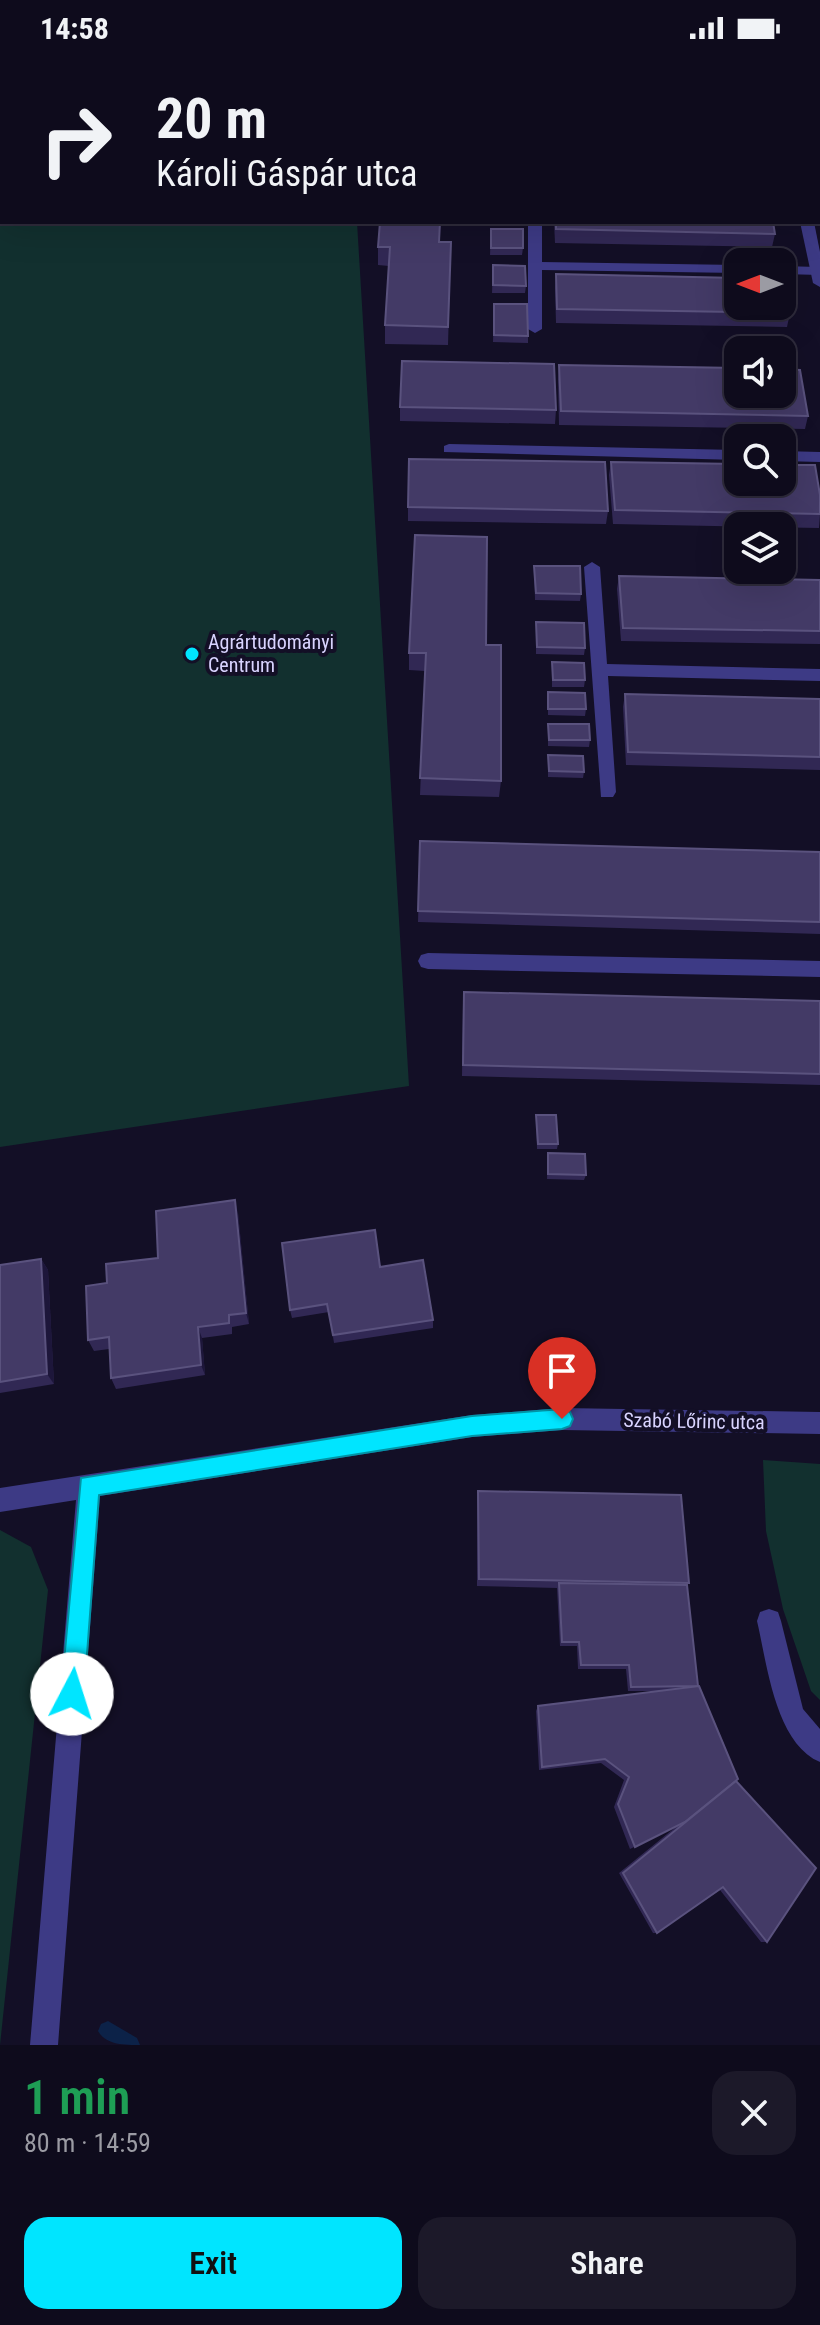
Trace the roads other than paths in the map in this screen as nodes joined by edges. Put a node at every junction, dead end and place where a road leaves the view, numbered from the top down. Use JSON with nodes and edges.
{"nodes":[{"id":1,"x":535,"y":224,"type":"edge"},
{"id":2,"x":807,"y":224,"type":"edge"},
{"id":3,"x":537,"y":266,"type":"junction"},
{"id":4,"x":724,"y":269,"type":"edge"},
{"id":5,"x":796,"y":273,"type":"edge"},
{"id":6,"x":819,"y":277,"type":"edge"},
{"id":7,"x":535,"y":329,"type":"dead end"},
{"id":8,"x":449,"y":449,"type":"dead end"},
{"id":9,"x":724,"y":455,"type":"edge"},
{"id":10,"x":796,"y":456,"type":"edge"},
{"id":11,"x":820,"y":457,"type":"edge"},
{"id":12,"x":592,"y":567,"type":"dead end"},
{"id":13,"x":599,"y":670,"type":"junction"},
{"id":14,"x":820,"y":675,"type":"edge"},
{"id":15,"x":607,"y":792,"type":"dead end"},
{"id":16,"x":428,"y":961,"type":"dead end"},
{"id":17,"x":820,"y":969,"type":"edge"},
{"id":18,"x":820,"y":1423,"type":"edge"},
{"id":19,"x":89,"y":1485,"type":"junction"},
{"id":20,"x":0,"y":1500,"type":"edge"},
{"id":21,"x":769,"y":1621,"type":"dead end"},
{"id":22,"x":820,"y":1749,"type":"edge"},
{"id":23,"x":44,"y":2045,"type":"edge"}],
"edges":[{"from":1,"to":3,"type":"street"},
{"from":2,"to":6,"type":"street"},
{"from":3,"to":4,"type":"street"},
{"from":3,"to":7,"type":"street"},
{"from":5,"to":6,"type":"street"},
{"from":8,"to":9,"type":"street"},
{"from":10,"to":11,"type":"street"},
{"from":12,"to":13,"type":"street"},
{"from":13,"to":14,"type":"street"},
{"from":13,"to":15,"type":"street"},
{"from":16,"to":17,"type":"street"},
{"from":18,"to":19,"type":"street","name":"Szabó Lőrinc utca"},
{"from":19,"to":20,"type":"street","name":"Szabó Lőrinc utca"},
{"from":19,"to":23,"type":"street"},
{"from":21,"to":22,"type":"street"}]}
